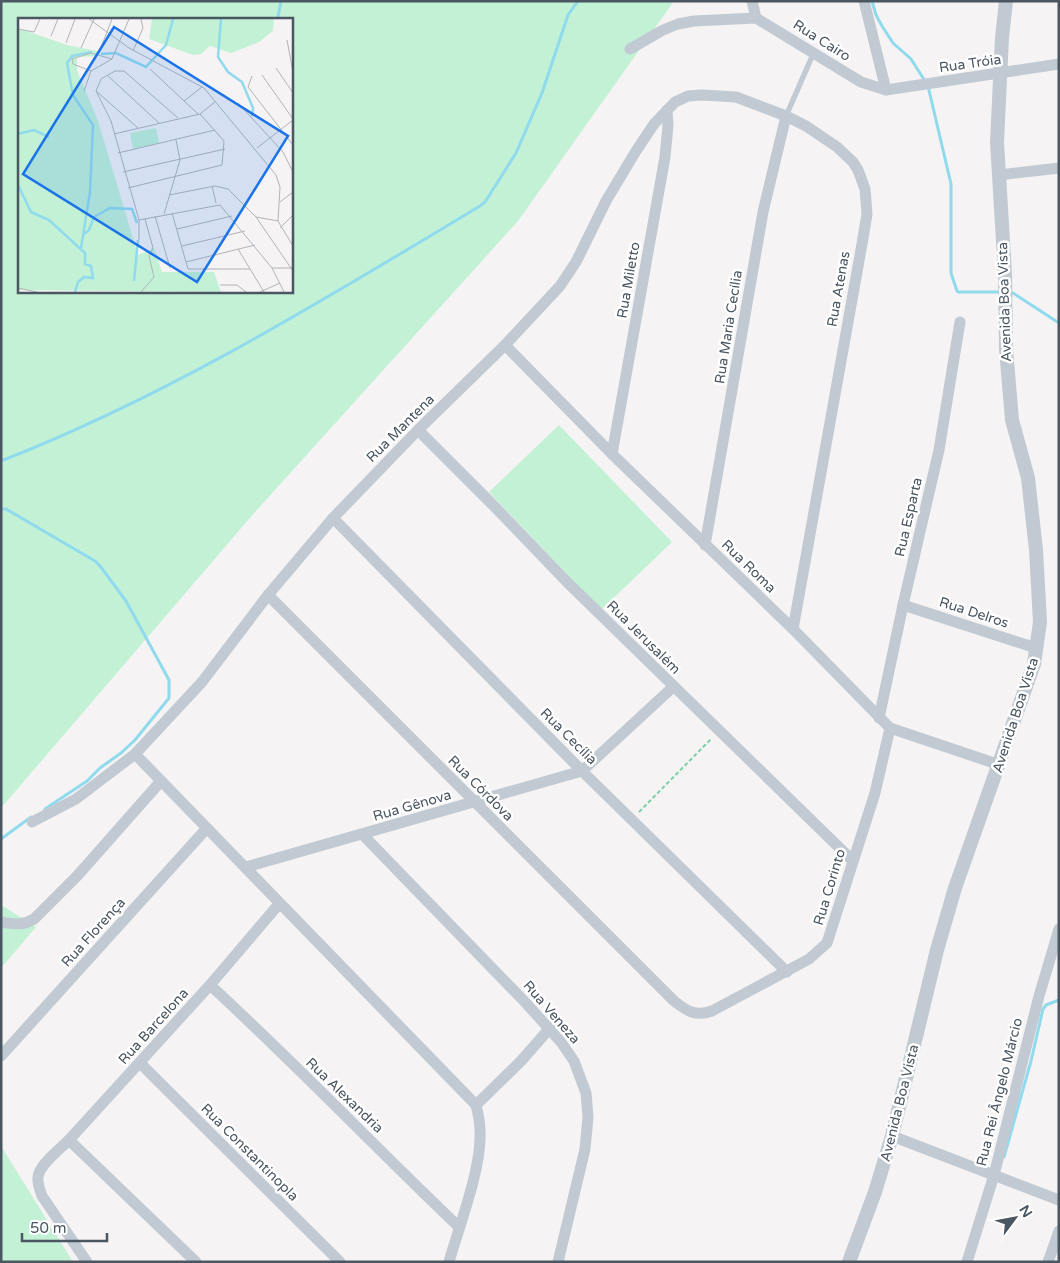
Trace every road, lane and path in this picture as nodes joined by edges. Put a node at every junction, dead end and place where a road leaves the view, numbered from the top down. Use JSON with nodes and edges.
{"nodes":[{"id":1,"x":752,"y":1,"type":"edge"},
{"id":2,"x":864,"y":1,"type":"edge"},
{"id":3,"x":1006,"y":1,"type":"edge"},
{"id":4,"x":756,"y":18,"type":"junction"},
{"id":5,"x":630,"y":49,"type":"dead end"},
{"id":6,"x":814,"y":52,"type":"junction"},
{"id":7,"x":1059,"y":64,"type":"edge"},
{"id":8,"x":1000,"y":74,"type":"junction"},
{"id":9,"x":886,"y":90,"type":"junction"},
{"id":10,"x":667,"y":110,"type":"junction"},
{"id":11,"x":786,"y":116,"type":"junction"},
{"id":12,"x":1059,"y":168,"type":"edge"},
{"id":13,"x":999,"y":175,"type":"junction"},
{"id":14,"x":960,"y":322,"type":"dead end"},
{"id":15,"x":505,"y":345,"type":"junction"},
{"id":16,"x":418,"y":430,"type":"junction"},
{"id":17,"x":612,"y":454,"type":"junction"},
{"id":18,"x":333,"y":518,"type":"junction"},
{"id":19,"x":705,"y":545,"type":"junction"},
{"id":20,"x":268,"y":594,"type":"junction"},
{"id":21,"x":903,"y":605,"type":"junction"},
{"id":22,"x":793,"y":629,"type":"junction"},
{"id":23,"x":1036,"y":648,"type":"junction"},
{"id":24,"x":673,"y":687,"type":"junction"},
{"id":25,"x":879,"y":718,"type":"junction"},
{"id":26,"x":890,"y":728,"type":"junction"},
{"id":27,"x":720,"y":731,"type":"junction"},
{"id":28,"x":134,"y":754,"type":"junction"},
{"id":29,"x":1000,"y":765,"type":"junction"},
{"id":30,"x":582,"y":771,"type":"junction"},
{"id":31,"x":161,"y":781,"type":"junction"},
{"id":32,"x":474,"y":802,"type":"junction"},
{"id":33,"x":632,"y":819,"type":"junction"},
{"id":34,"x":32,"y":822,"type":"dead end"},
{"id":35,"x":207,"y":828,"type":"junction"},
{"id":36,"x":363,"y":835,"type":"junction"},
{"id":37,"x":853,"y":861,"type":"junction"},
{"id":38,"x":246,"y":867,"type":"junction"},
{"id":39,"x":280,"y":904,"type":"junction"},
{"id":40,"x":1,"y":922,"type":"edge"},
{"id":41,"x":1059,"y":929,"type":"edge"},
{"id":42,"x":787,"y":972,"type":"junction"},
{"id":43,"x":210,"y":985,"type":"junction"},
{"id":44,"x":674,"y":1001,"type":"joint"},
{"id":45,"x":550,"y":1028,"type":"junction"},
{"id":46,"x":1,"y":1056,"type":"edge"},
{"id":47,"x":140,"y":1063,"type":"junction"},
{"id":48,"x":476,"y":1105,"type":"junction"},
{"id":49,"x":892,"y":1136,"type":"junction"},
{"id":50,"x":69,"y":1140,"type":"junction"},
{"id":51,"x":994,"y":1175,"type":"junction"},
{"id":52,"x":1059,"y":1200,"type":"edge"},
{"id":53,"x":459,"y":1227,"type":"junction"},
{"id":54,"x":1059,"y":1231,"type":"edge"},
{"id":55,"x":87,"y":1262,"type":"edge"},
{"id":56,"x":196,"y":1262,"type":"edge"},
{"id":57,"x":340,"y":1262,"type":"edge"},
{"id":58,"x":448,"y":1262,"type":"edge"},
{"id":59,"x":558,"y":1262,"type":"edge"},
{"id":60,"x":849,"y":1262,"type":"edge"},
{"id":61,"x":967,"y":1262,"type":"edge"},
{"id":62,"x":1048,"y":1262,"type":"edge"}],
"edges":[{"from":1,"to":4,"type":"street"},
{"from":2,"to":9,"type":"street"},
{"from":3,"to":8,"type":"street","name":"Avenida Boa Vista"},
{"from":4,"to":5,"type":"street"},
{"from":4,"to":6,"type":"street","name":"Rua Cairo"},
{"from":6,"to":9,"type":"street","name":"Rua Cairo"},
{"from":6,"to":11,"type":"lane"},
{"from":7,"to":8,"type":"street","name":"Rua Tróia"},
{"from":8,"to":9,"type":"street","name":"Rua Tróia"},
{"from":8,"to":13,"type":"street","name":"Avenida Boa Vista"},
{"from":10,"to":11,"type":"street","name":"Rua Atenas"},
{"from":10,"to":15,"type":"street","name":"Rua Mantena"},
{"from":10,"to":17,"type":"street","name":"Rua Miletto"},
{"from":11,"to":19,"type":"street","name":"Rua Maria Cecília"},
{"from":11,"to":22,"type":"street","name":"Rua Atenas"},
{"from":12,"to":13,"type":"street"},
{"from":13,"to":23,"type":"street","name":"Avenida Boa Vista"},
{"from":14,"to":21,"type":"street","name":"Rua Esparta"},
{"from":15,"to":16,"type":"street","name":"Rua Mantena"},
{"from":15,"to":17,"type":"street","name":"Rua Roma"},
{"from":16,"to":18,"type":"street","name":"Rua Mantena"},
{"from":16,"to":24,"type":"street","name":"Rua Jerusalém"},
{"from":17,"to":19,"type":"street","name":"Rua Roma"},
{"from":18,"to":20,"type":"street","name":"Rua Mantena"},
{"from":18,"to":30,"type":"street","name":"Rua Cecília"},
{"from":19,"to":22,"type":"street","name":"Rua Roma"},
{"from":20,"to":28,"type":"street","name":"Rua Mantena"},
{"from":20,"to":32,"type":"street","name":"Rua Córdova"},
{"from":21,"to":23,"type":"street","name":"Rua Delros"},
{"from":21,"to":25,"type":"street","name":"Rua Esparta"},
{"from":22,"to":25,"type":"street","name":"Rua Roma"},
{"from":23,"to":29,"type":"street","name":"Avenida Boa Vista"},
{"from":24,"to":27,"type":"street","name":"Rua Jerusalém"},
{"from":24,"to":30,"type":"street","name":"Rua Gênova"},
{"from":25,"to":26,"type":"street","name":"Rua Roma"},
{"from":26,"to":29,"type":"street","name":"Rua Roma"},
{"from":26,"to":37,"type":"street","name":"Rua Corinto"},
{"from":27,"to":33,"type":"path"},
{"from":27,"to":37,"type":"street","name":"Rua Jerusalém"},
{"from":28,"to":31,"type":"street"},
{"from":28,"to":34,"type":"street","name":"Rua Mantena"},
{"from":29,"to":49,"type":"street","name":"Avenida Boa Vista"},
{"from":30,"to":32,"type":"street","name":"Rua Gênova"},
{"from":30,"to":33,"type":"street","name":"Rua Cecília"},
{"from":31,"to":35,"type":"street"},
{"from":31,"to":40,"type":"street"},
{"from":32,"to":36,"type":"street","name":"Rua Gênova"},
{"from":32,"to":44,"type":"street","name":"Rua Córdova"},
{"from":33,"to":42,"type":"street","name":"Rua Cecília"},
{"from":35,"to":38,"type":"street"},
{"from":35,"to":46,"type":"street","name":"Rua Florença"},
{"from":36,"to":38,"type":"street","name":"Rua Gênova"},
{"from":36,"to":45,"type":"street","name":"Rua Veneza"},
{"from":37,"to":42,"type":"street","name":"Rua Corinto"},
{"from":38,"to":39,"type":"street"},
{"from":39,"to":43,"type":"street","name":"Rua Barcelona"},
{"from":39,"to":48,"type":"street"},
{"from":41,"to":51,"type":"street","name":"Rua Rei Ângelo Márcio"},
{"from":42,"to":44,"type":"street","name":"Rua Corinto"},
{"from":43,"to":47,"type":"street","name":"Rua Barcelona"},
{"from":43,"to":53,"type":"street","name":"Rua Alexandria"},
{"from":45,"to":48,"type":"street"},
{"from":45,"to":59,"type":"street","name":"Rua Veneza"},
{"from":47,"to":50,"type":"street","name":"Rua Barcelona"},
{"from":47,"to":57,"type":"street","name":"Rua Constantinopla"},
{"from":48,"to":53,"type":"street"},
{"from":49,"to":51,"type":"street"},
{"from":49,"to":60,"type":"street","name":"Avenida Boa Vista"},
{"from":50,"to":55,"type":"street","name":"Rua Barcelona"},
{"from":50,"to":56,"type":"street"},
{"from":51,"to":52,"type":"street"},
{"from":51,"to":61,"type":"street","name":"Rua Rei Ângelo Márcio"},
{"from":53,"to":58,"type":"street"},
{"from":54,"to":62,"type":"street"}]}
